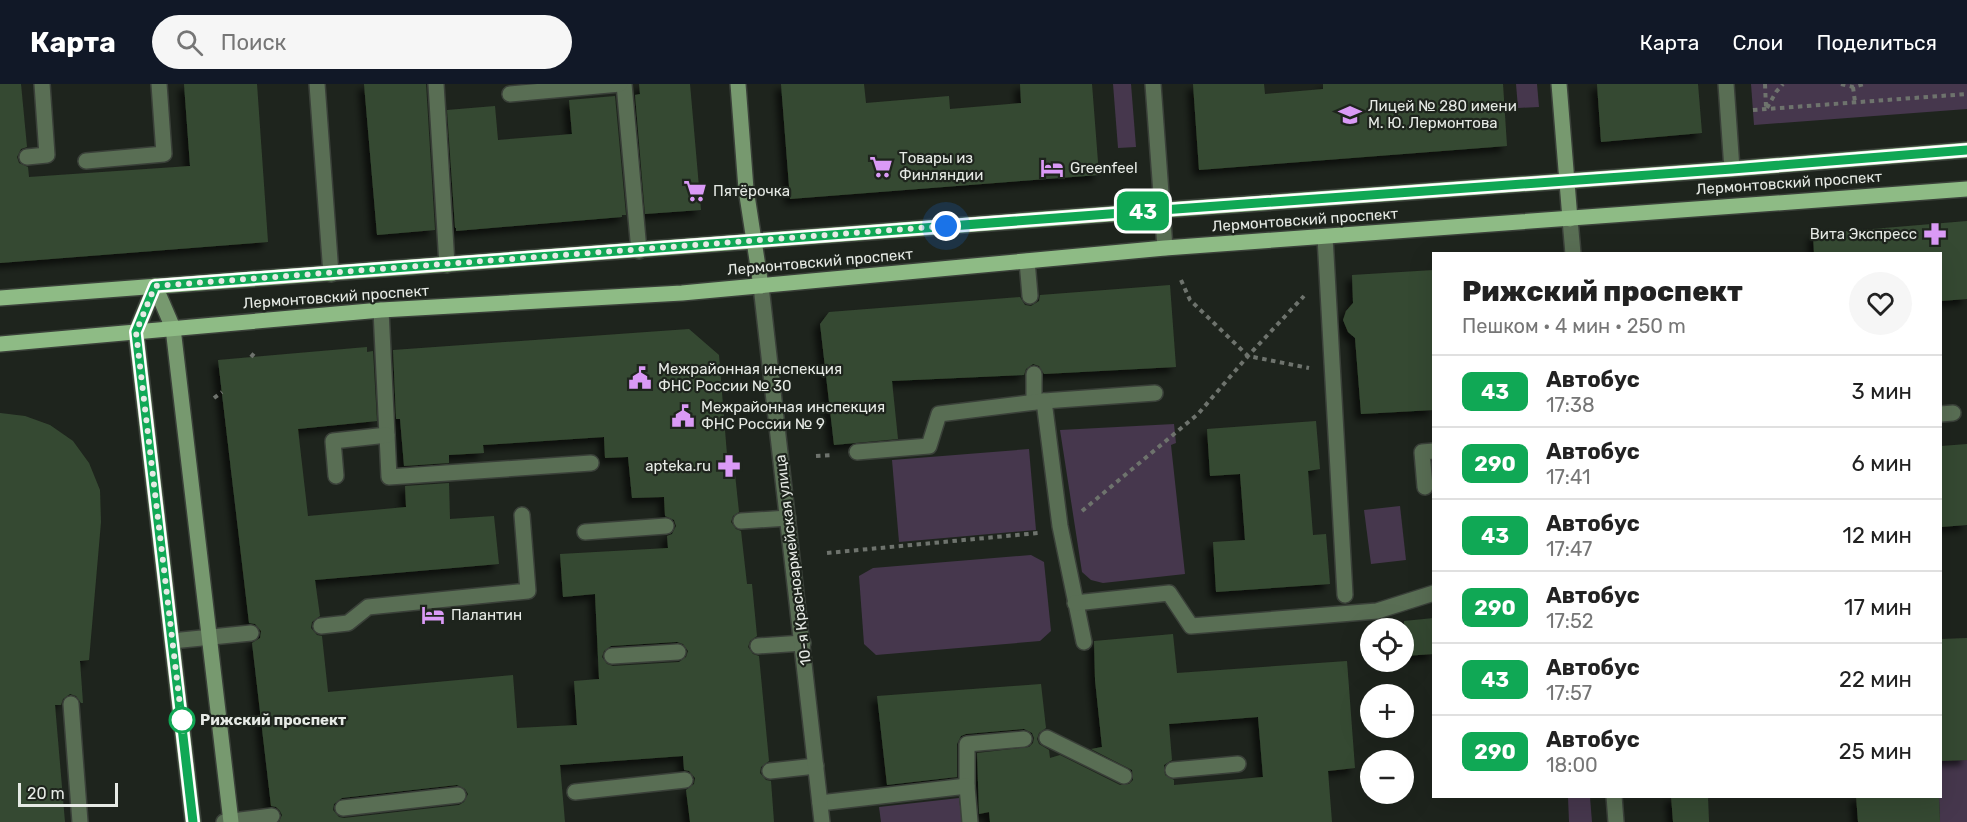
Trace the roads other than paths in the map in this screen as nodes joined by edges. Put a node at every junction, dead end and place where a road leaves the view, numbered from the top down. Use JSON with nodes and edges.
{"nodes":[{"id":1,"x":42,"y":84,"type":"edge"},
{"id":2,"x":159,"y":84,"type":"edge"},
{"id":3,"x":317,"y":84,"type":"edge"},
{"id":4,"x":436,"y":84,"type":"edge"},
{"id":5,"x":622,"y":84,"type":"edge"},
{"id":6,"x":738,"y":84,"type":"edge"},
{"id":7,"x":1152,"y":84,"type":"edge"},
{"id":8,"x":1559,"y":84,"type":"edge"},
{"id":9,"x":1726,"y":84,"type":"edge"},
{"id":10,"x":510,"y":94,"type":"dead end"},
{"id":11,"x":1967,"y":150,"type":"edge"},
{"id":12,"x":27,"y":157,"type":"dead end"},
{"id":13,"x":86,"y":161,"type":"dead end"},
{"id":14,"x":1732,"y":169,"type":"junction"},
{"id":15,"x":1567,"y":182,"type":"junction"},
{"id":16,"x":1967,"y":189,"type":"edge"},
{"id":17,"x":1162,"y":210,"type":"junction"},
{"id":18,"x":1570,"y":219,"type":"junction"},
{"id":19,"x":1325,"y":237,"type":"junction"},
{"id":20,"x":753,"y":241,"type":"junction"},
{"id":21,"x":1165,"y":248,"type":"junction"},
{"id":22,"x":639,"y":251,"type":"junction"},
{"id":23,"x":1572,"y":252,"type":"edge"},
{"id":24,"x":1027,"y":261,"type":"junction"},
{"id":25,"x":447,"y":265,"type":"junction"},
{"id":26,"x":331,"y":274,"type":"junction"},
{"id":27,"x":155,"y":286,"type":"junction"},
{"id":28,"x":761,"y":286,"type":"junction"},
{"id":29,"x":1030,"y":296,"type":"dead end"},
{"id":30,"x":0,"y":298,"type":"edge"},
{"id":31,"x":381,"y":310,"type":"junction"},
{"id":32,"x":173,"y":328,"type":"junction"},
{"id":33,"x":136,"y":332,"type":"junction"},
{"id":34,"x":0,"y":344,"type":"edge"},
{"id":35,"x":1034,"y":374,"type":"dead end"},
{"id":36,"x":1155,"y":393,"type":"dead end"},
{"id":37,"x":1039,"y":402,"type":"junction"},
{"id":38,"x":387,"y":435,"type":"junction"},
{"id":39,"x":1432,"y":451,"type":"edge"},
{"id":40,"x":857,"y":452,"type":"dead end"},
{"id":41,"x":591,"y":463,"type":"dead end"},
{"id":42,"x":336,"y":476,"type":"dead end"},
{"id":43,"x":1425,"y":487,"type":"dead end"},
{"id":44,"x":522,"y":515,"type":"dead end"},
{"id":45,"x":788,"y":518,"type":"junction"},
{"id":46,"x":741,"y":521,"type":"dead end"},
{"id":47,"x":666,"y":526,"type":"dead end"},
{"id":48,"x":585,"y":532,"type":"dead end"},
{"id":49,"x":1432,"y":594,"type":"edge"},
{"id":50,"x":1345,"y":595,"type":"dead end"},
{"id":51,"x":1075,"y":603,"type":"junction"},
{"id":52,"x":321,"y":626,"type":"dead end"},
{"id":53,"x":251,"y":633,"type":"dead end"},
{"id":54,"x":210,"y":637,"type":"junction"},
{"id":55,"x":172,"y":641,"type":"junction"},
{"id":56,"x":802,"y":642,"type":"junction"},
{"id":57,"x":1084,"y":642,"type":"dead end"},
{"id":58,"x":758,"y":646,"type":"dead end"},
{"id":59,"x":678,"y":652,"type":"dead end"},
{"id":60,"x":612,"y":656,"type":"dead end"},
{"id":61,"x":71,"y":704,"type":"dead end"},
{"id":62,"x":1047,"y":738,"type":"dead end"},
{"id":63,"x":1024,"y":739,"type":"dead end"},
{"id":64,"x":1238,"y":764,"type":"dead end"},
{"id":65,"x":816,"y":766,"type":"junction"},
{"id":66,"x":1173,"y":770,"type":"dead end"},
{"id":67,"x":770,"y":771,"type":"dead end"},
{"id":68,"x":1124,"y":776,"type":"dead end"},
{"id":69,"x":686,"y":780,"type":"dead end"},
{"id":70,"x":967,"y":786,"type":"junction"},
{"id":71,"x":575,"y":792,"type":"dead end"},
{"id":72,"x":458,"y":795,"type":"dead end"},
{"id":73,"x":1614,"y":798,"type":"edge"},
{"id":74,"x":820,"y":803,"type":"junction"},
{"id":75,"x":343,"y":808,"type":"dead end"},
{"id":76,"x":272,"y":816,"type":"dead end"},
{"id":77,"x":80,"y":822,"type":"edge"},
{"id":78,"x":193,"y":822,"type":"edge"},
{"id":79,"x":229,"y":822,"type":"edge"},
{"id":80,"x":822,"y":822,"type":"edge"},
{"id":81,"x":970,"y":822,"type":"edge"},
{"id":82,"x":1616,"y":822,"type":"edge"}],
"edges":[{"from":1,"to":12,"type":"street"},
{"from":2,"to":13,"type":"street"},
{"from":3,"to":26,"type":"street"},
{"from":4,"to":25,"type":"street"},
{"from":5,"to":10,"type":"street"},
{"from":5,"to":22,"type":"street"},
{"from":6,"to":20,"type":"main road","name":"10-я Красноармейская улица"},
{"from":7,"to":17,"type":"street"},
{"from":8,"to":15,"type":"main road"},
{"from":9,"to":14,"type":"street"},
{"from":11,"to":14,"type":"main road","name":"Лермонтовский проспект"},
{"from":14,"to":15,"type":"main road","name":"Лермонтовский проспект"},
{"from":15,"to":17,"type":"main road","name":"Лермонтовский проспект"},
{"from":15,"to":18,"type":"main road"},
{"from":16,"to":18,"type":"main road","name":"Лермонтовский проспект"},
{"from":17,"to":20,"type":"main road","name":"Лермонтовский проспект"},
{"from":17,"to":21,"type":"street"},
{"from":18,"to":19,"type":"main road","name":"Лермонтовский проспект"},
{"from":18,"to":23,"type":"street"},
{"from":19,"to":21,"type":"main road","name":"Лермонтовский проспект"},
{"from":19,"to":50,"type":"street"},
{"from":20,"to":22,"type":"main road","name":"Лермонтовский проспект"},
{"from":20,"to":28,"type":"main road","name":"10-я Красноармейская улица"},
{"from":21,"to":24,"type":"main road","name":"Лермонтовский проспект"},
{"from":22,"to":25,"type":"main road","name":"Лермонтовский проспект"},
{"from":24,"to":28,"type":"main road","name":"Лермонтовский проспект"},
{"from":24,"to":29,"type":"street"},
{"from":25,"to":26,"type":"main road","name":"Лермонтовский проспект"},
{"from":26,"to":27,"type":"main road","name":"Лермонтовский проспект"},
{"from":27,"to":30,"type":"main road","name":"Лермонтовский проспект"},
{"from":27,"to":32,"type":"main road"},
{"from":27,"to":33,"type":"main road"},
{"from":28,"to":31,"type":"main road","name":"Лермонтовский проспект"},
{"from":28,"to":45,"type":"street","name":"10-я Красноармейская улица"},
{"from":31,"to":32,"type":"main road","name":"Лермонтовский проспект"},
{"from":31,"to":38,"type":"street"},
{"from":32,"to":33,"type":"main road","name":"Лермонтовский проспект"},
{"from":32,"to":54,"type":"main road"},
{"from":33,"to":34,"type":"main road","name":"Лермонтовский проспект"},
{"from":33,"to":55,"type":"main road"},
{"from":35,"to":37,"type":"street"},
{"from":36,"to":37,"type":"street"},
{"from":37,"to":40,"type":"street"},
{"from":37,"to":51,"type":"street"},
{"from":38,"to":41,"type":"street"},
{"from":38,"to":42,"type":"street"},
{"from":39,"to":43,"type":"street"},
{"from":44,"to":52,"type":"street"},
{"from":45,"to":46,"type":"street"},
{"from":45,"to":56,"type":"street","name":"10-я Красноармейская улица"},
{"from":47,"to":48,"type":"street"},
{"from":49,"to":51,"type":"street"},
{"from":51,"to":57,"type":"street"},
{"from":53,"to":54,"type":"street"},
{"from":54,"to":55,"type":"street"},
{"from":54,"to":79,"type":"main road"},
{"from":55,"to":78,"type":"main road"},
{"from":56,"to":58,"type":"street"},
{"from":56,"to":65,"type":"street","name":"10-я Красноармейская улица"},
{"from":59,"to":60,"type":"street"},
{"from":61,"to":77,"type":"street"},
{"from":62,"to":68,"type":"street"},
{"from":63,"to":70,"type":"street"},
{"from":64,"to":66,"type":"street"},
{"from":65,"to":67,"type":"street"},
{"from":65,"to":74,"type":"street","name":"10-я Красноармейская улица"},
{"from":69,"to":71,"type":"street"},
{"from":70,"to":74,"type":"street"},
{"from":70,"to":81,"type":"street"},
{"from":72,"to":75,"type":"street"},
{"from":73,"to":82,"type":"street"},
{"from":74,"to":80,"type":"street","name":"10-я Красноармейская улица"},
{"from":76,"to":79,"type":"street"}]}
